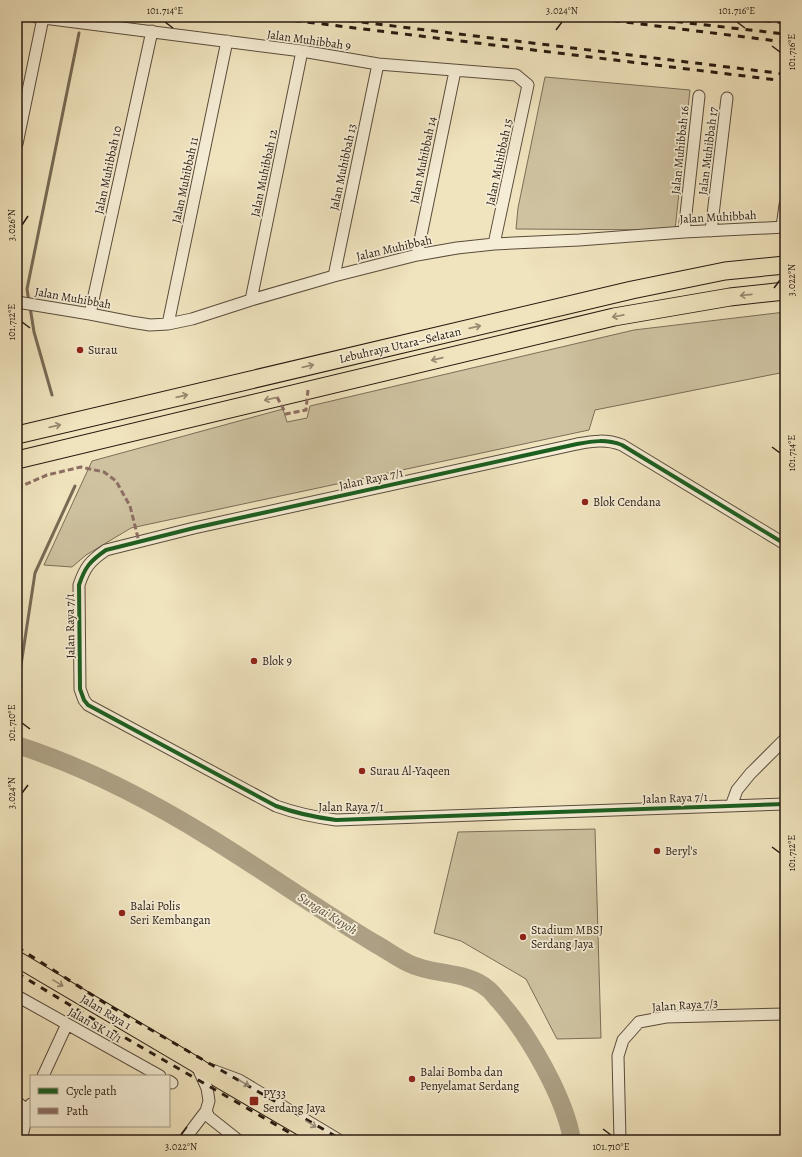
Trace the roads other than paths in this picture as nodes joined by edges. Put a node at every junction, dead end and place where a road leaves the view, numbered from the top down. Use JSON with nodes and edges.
{"nodes":[{"id":1,"x":40,"y":17,"type":"edge"},
{"id":2,"x":152,"y":31,"type":"junction"},
{"id":3,"x":227,"y":41,"type":"junction"},
{"id":4,"x":302,"y":52,"type":"junction"},
{"id":5,"x":378,"y":64,"type":"junction"},
{"id":6,"x":455,"y":71,"type":"junction"},
{"id":7,"x":528,"y":85,"type":"joint"},
{"id":8,"x":699,"y":96,"type":"dead end"},
{"id":9,"x":728,"y":98,"type":"dead end"},
{"id":10,"x":20,"y":113,"type":"edge"},
{"id":11,"x":17,"y":144,"type":"edge"},
{"id":12,"x":785,"y":205,"type":"edge"},
{"id":13,"x":784,"y":227,"type":"edge"},
{"id":14,"x":711,"y":231,"type":"junction"},
{"id":15,"x":684,"y":232,"type":"junction"},
{"id":16,"x":494,"y":244,"type":"junction"},
{"id":17,"x":417,"y":254,"type":"junction"},
{"id":18,"x":785,"y":265,"type":"edge"},
{"id":19,"x":334,"y":276,"type":"junction"},
{"id":20,"x":785,"y":291,"type":"edge"},
{"id":21,"x":251,"y":300,"type":"junction"},
{"id":22,"x":18,"y":302,"type":"edge"},
{"id":23,"x":90,"y":314,"type":"junction"},
{"id":24,"x":168,"y":324,"type":"junction"},
{"id":25,"x":17,"y":435,"type":"edge"},
{"id":26,"x":17,"y":460,"type":"edge"},
{"id":27,"x":785,"y":544,"type":"edge"},
{"id":28,"x":785,"y":738,"type":"edge"},
{"id":29,"x":785,"y":804,"type":"edge"},
{"id":30,"x":731,"y":806,"type":"junction"},
{"id":31,"x":17,"y":959,"type":"edge"},
{"id":32,"x":17,"y":996,"type":"edge"},
{"id":33,"x":785,"y":1014,"type":"edge"},
{"id":34,"x":67,"y":1024,"type":"junction"},
{"id":35,"x":195,"y":1064,"type":"junction"},
{"id":36,"x":44,"y":1075,"type":"edge"},
{"id":37,"x":158,"y":1075,"type":"edge"},
{"id":38,"x":17,"y":1102,"type":"edge"},
{"id":39,"x":29,"y":1107,"type":"edge"},
{"id":40,"x":206,"y":1111,"type":"junction"},
{"id":41,"x":20,"y":1140,"type":"edge"},
{"id":42,"x":184,"y":1140,"type":"edge"},
{"id":43,"x":238,"y":1140,"type":"edge"},
{"id":44,"x":322,"y":1140,"type":"edge"},
{"id":45,"x":339,"y":1140,"type":"edge"},
{"id":46,"x":620,"y":1140,"type":"edge"}],
"edges":[{"from":1,"to":2,"type":"street","name":"Jalan Muhibbah 9"},
{"from":1,"to":10,"type":"street"},
{"from":2,"to":3,"type":"street","name":"Jalan Muhibbah 9"},
{"from":2,"to":23,"type":"street","name":"Jalan Muhibbah 10"},
{"from":3,"to":4,"type":"street","name":"Jalan Muhibbah 9"},
{"from":3,"to":24,"type":"street","name":"Jalan Muhibbah 11"},
{"from":4,"to":5,"type":"street","name":"Jalan Muhibbah 9"},
{"from":4,"to":21,"type":"street","name":"Jalan Muhibbah 12"},
{"from":5,"to":6,"type":"street","name":"Jalan Muhibbah 9"},
{"from":5,"to":19,"type":"street","name":"Jalan Muhibbah 13"},
{"from":6,"to":7,"type":"street","name":"Jalan Muhibbah 9"},
{"from":6,"to":17,"type":"street","name":"Jalan Muhibbah 14"},
{"from":7,"to":16,"type":"street","name":"Jalan Muhibbah 15"},
{"from":8,"to":15,"type":"street","name":"Jalan Muhibbah 16"},
{"from":9,"to":14,"type":"street","name":"Jalan Muhibbah 17"},
{"from":10,"to":11,"type":"street"},
{"from":12,"to":13,"type":"street"},
{"from":13,"to":14,"type":"street","name":"Jalan Muhibbah"},
{"from":14,"to":15,"type":"street","name":"Jalan Muhibbah"},
{"from":15,"to":16,"type":"street","name":"Jalan Muhibbah"},
{"from":16,"to":17,"type":"street","name":"Jalan Muhibbah"},
{"from":17,"to":19,"type":"street","name":"Jalan Muhibbah"},
{"from":25,"to":18,"type":"highway","name":"Lebuhraya Utara–Selatan","one_way":true},
{"from":19,"to":21,"type":"street","name":"Jalan Muhibbah"},
{"from":20,"to":26,"type":"highway","name":"Lebuhraya Utara–Selatan","one_way":true},
{"from":21,"to":24,"type":"street","name":"Jalan Muhibbah"},
{"from":22,"to":23,"type":"street","name":"Jalan Muhibbah"},
{"from":23,"to":24,"type":"street","name":"Jalan Muhibbah"},
{"from":27,"to":30,"type":"street","name":"Jalan Raya 7/1"},
{"from":28,"to":30,"type":"street"},
{"from":29,"to":30,"type":"street","name":"Jalan Raya 7/1"},
{"from":31,"to":35,"type":"main road","name":"Jalan Raya 1","one_way":true},
{"from":32,"to":34,"type":"street","name":"Jalan SK 11/1"},
{"from":33,"to":46,"type":"street","name":"Jalan Raya 7/3"},
{"from":34,"to":36,"type":"street"},
{"from":34,"to":37,"type":"street","name":"Jalan SK 11/1"},
{"from":35,"to":40,"type":"street"},
{"from":35,"to":44,"type":"main road","name":"Jalan Raya 1"},
{"from":35,"to":45,"type":"street","name":"Jalan Raya 1","one_way":true},
{"from":38,"to":39,"type":"street"},
{"from":39,"to":41,"type":"street"},
{"from":40,"to":42,"type":"street"},
{"from":40,"to":43,"type":"street"}]}
